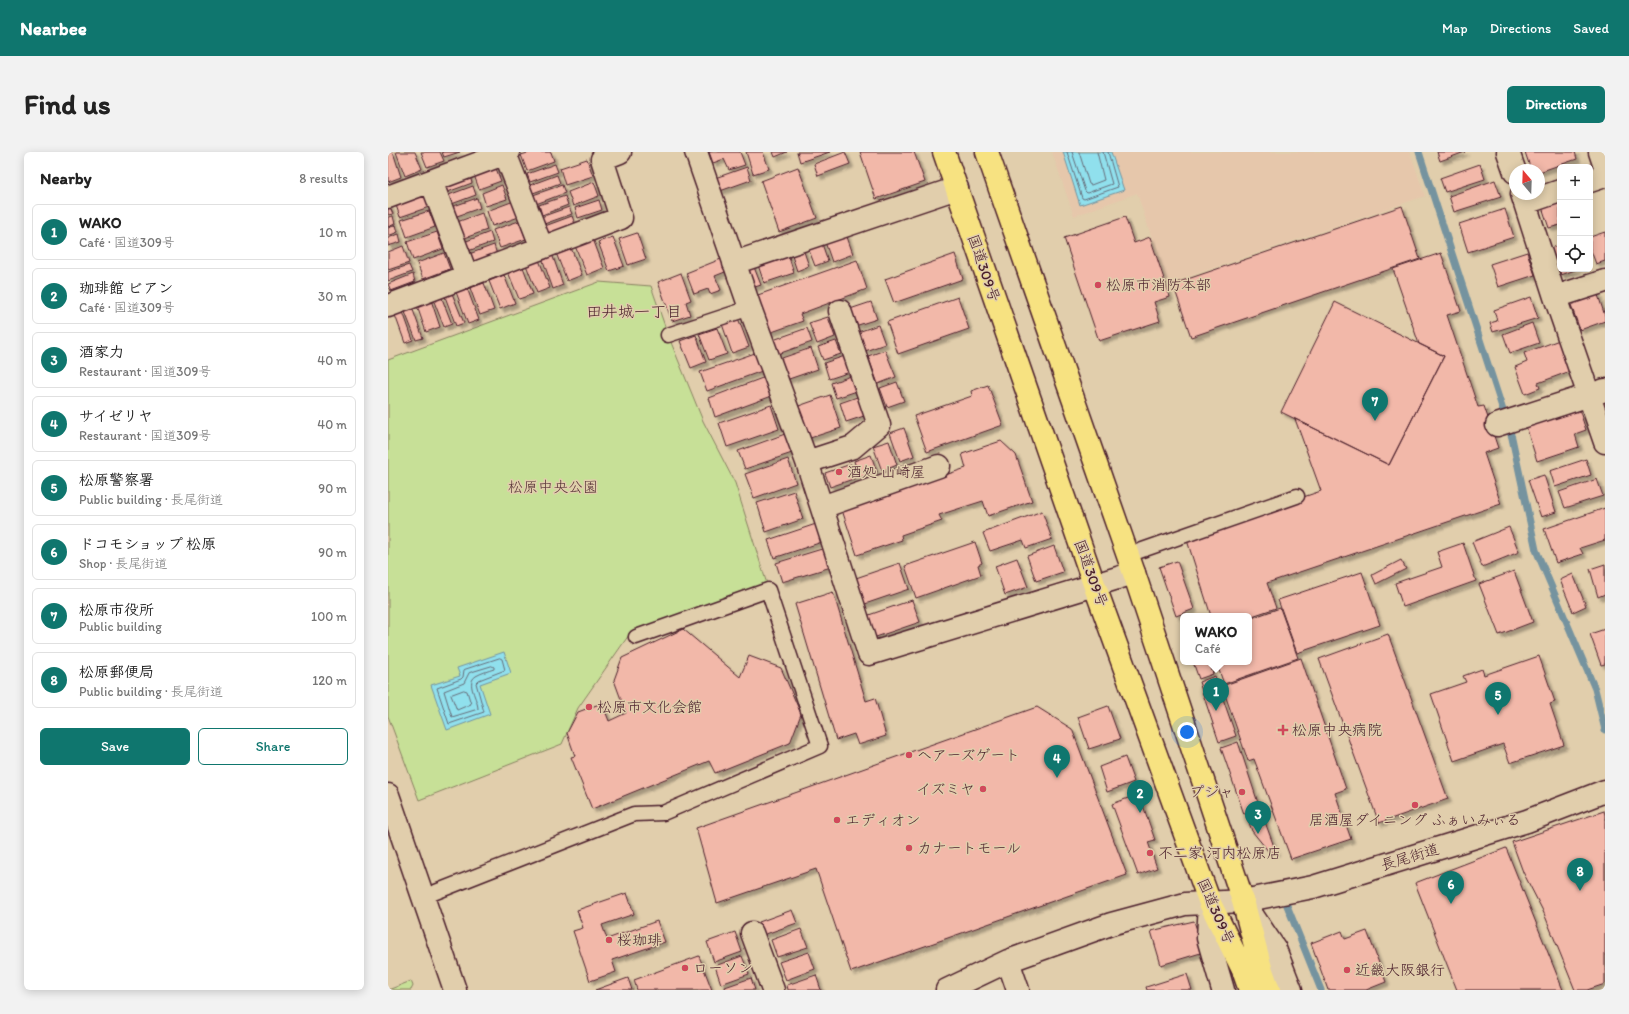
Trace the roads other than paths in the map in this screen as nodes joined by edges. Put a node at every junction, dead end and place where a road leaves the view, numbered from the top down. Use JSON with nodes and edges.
{"nodes":[{"id":1,"x":696,"y":152,"type":"edge"},
{"id":2,"x":944,"y":152,"type":"edge"},
{"id":3,"x":987,"y":152,"type":"edge"},
{"id":4,"x":1508,"y":152,"type":"edge"},
{"id":5,"x":1600,"y":152,"type":"edge"},
{"id":6,"x":507,"y":153,"type":"edge"},
{"id":7,"x":607,"y":154,"type":"edge"},
{"id":8,"x":1512,"y":164,"type":"edge"},
{"id":9,"x":1605,"y":167,"type":"edge"},
{"id":10,"x":1605,"y":176,"type":"edge"},
{"id":11,"x":1593,"y":180,"type":"edge"},
{"id":12,"x":431,"y":181,"type":"junction"},
{"id":13,"x":957,"y":188,"type":"junction"},
{"id":14,"x":1557,"y":192,"type":"edge"},
{"id":15,"x":1545,"y":194,"type":"edge"},
{"id":16,"x":388,"y":197,"type":"edge"},
{"id":17,"x":1524,"y":200,"type":"edge"},
{"id":18,"x":542,"y":248,"type":"junction"},
{"id":19,"x":734,"y":263,"type":"junction"},
{"id":20,"x":467,"y":276,"type":"junction"},
{"id":21,"x":1605,"y":281,"type":"edge"},
{"id":22,"x":1555,"y":297,"type":"junction"},
{"id":23,"x":388,"y":306,"type":"edge"},
{"id":24,"x":750,"y":308,"type":"junction"},
{"id":25,"x":840,"y":311,"type":"dead end"},
{"id":26,"x":668,"y":335,"type":"dead end"},
{"id":27,"x":1597,"y":392,"type":"edge"},
{"id":28,"x":1497,"y":425,"type":"dead end"},
{"id":29,"x":1605,"y":442,"type":"edge"},
{"id":30,"x":807,"y":462,"type":"junction"},
{"id":31,"x":939,"y":466,"type":"dead end"},
{"id":32,"x":1297,"y":496,"type":"dead end"},
{"id":33,"x":822,"y":507,"type":"junction"},
{"id":34,"x":1131,"y":564,"type":"junction"},
{"id":35,"x":1094,"y":584,"type":"junction"},
{"id":36,"x":636,"y":637,"type":"dead end"},
{"id":37,"x":1605,"y":791,"type":"edge"},
{"id":38,"x":388,"y":795,"type":"edge"},
{"id":39,"x":423,"y":897,"type":"junction"},
{"id":40,"x":1243,"y":901,"type":"junction"},
{"id":41,"x":1210,"y":903,"type":"junction"},
{"id":42,"x":752,"y":933,"type":"dead end"},
{"id":43,"x":1008,"y":961,"type":"junction"},
{"id":44,"x":455,"y":990,"type":"edge"},
{"id":45,"x":773,"y":990,"type":"edge"},
{"id":46,"x":947,"y":990,"type":"edge"},
{"id":47,"x":1018,"y":990,"type":"edge"},
{"id":48,"x":1223,"y":990,"type":"edge"},
{"id":49,"x":1250,"y":990,"type":"edge"},
{"id":50,"x":1269,"y":990,"type":"edge"},
{"id":51,"x":1291,"y":990,"type":"edge"}],
"edges":[{"from":1,"to":19,"type":"street"},
{"from":2,"to":13,"type":"highway","name":"国道309号"},
{"from":3,"to":34,"type":"highway","name":"国道309号"},
{"from":4,"to":8,"type":"street"},
{"from":5,"to":9,"type":"street"},
{"from":6,"to":12,"type":"street"},
{"from":6,"to":18,"type":"street"},
{"from":7,"to":18,"type":"street"},
{"from":10,"to":11,"type":"street"},
{"from":12,"to":16,"type":"street"},
{"from":12,"to":20,"type":"street"},
{"from":13,"to":19,"type":"street"},
{"from":13,"to":35,"type":"highway","name":"国道309号"},
{"from":14,"to":15,"type":"street"},
{"from":17,"to":22,"type":"street"},
{"from":18,"to":20,"type":"street"},
{"from":19,"to":24,"type":"street"},
{"from":20,"to":23,"type":"street"},
{"from":21,"to":22,"type":"street"},
{"from":22,"to":27,"type":"street"},
{"from":24,"to":26,"type":"lane"},
{"from":24,"to":30,"type":"street"},
{"from":25,"to":30,"type":"street"},
{"from":27,"to":28,"type":"street"},
{"from":27,"to":29,"type":"street"},
{"from":30,"to":33,"type":"street"},
{"from":31,"to":33,"type":"street"},
{"from":32,"to":34,"type":"lane"},
{"from":33,"to":35,"type":"street"},
{"from":34,"to":35,"type":"street"},
{"from":34,"to":40,"type":"highway","name":"国道309号"},
{"from":35,"to":41,"type":"highway","name":"国道309号"},
{"from":36,"to":39,"type":"lane"},
{"from":37,"to":40,"type":"street","name":"長尾街道"},
{"from":38,"to":39,"type":"street"},
{"from":39,"to":44,"type":"street"},
{"from":40,"to":41,"type":"street","name":"長尾街道"},
{"from":40,"to":50,"type":"highway","name":"国道309号"},
{"from":40,"to":51,"type":"street"},
{"from":41,"to":43,"type":"street","name":"長尾街道"},
{"from":41,"to":48,"type":"street"},
{"from":41,"to":49,"type":"highway","name":"国道309号"},
{"from":42,"to":45,"type":"street"},
{"from":43,"to":46,"type":"street","name":"長尾街道"},
{"from":43,"to":47,"type":"street"}]}
